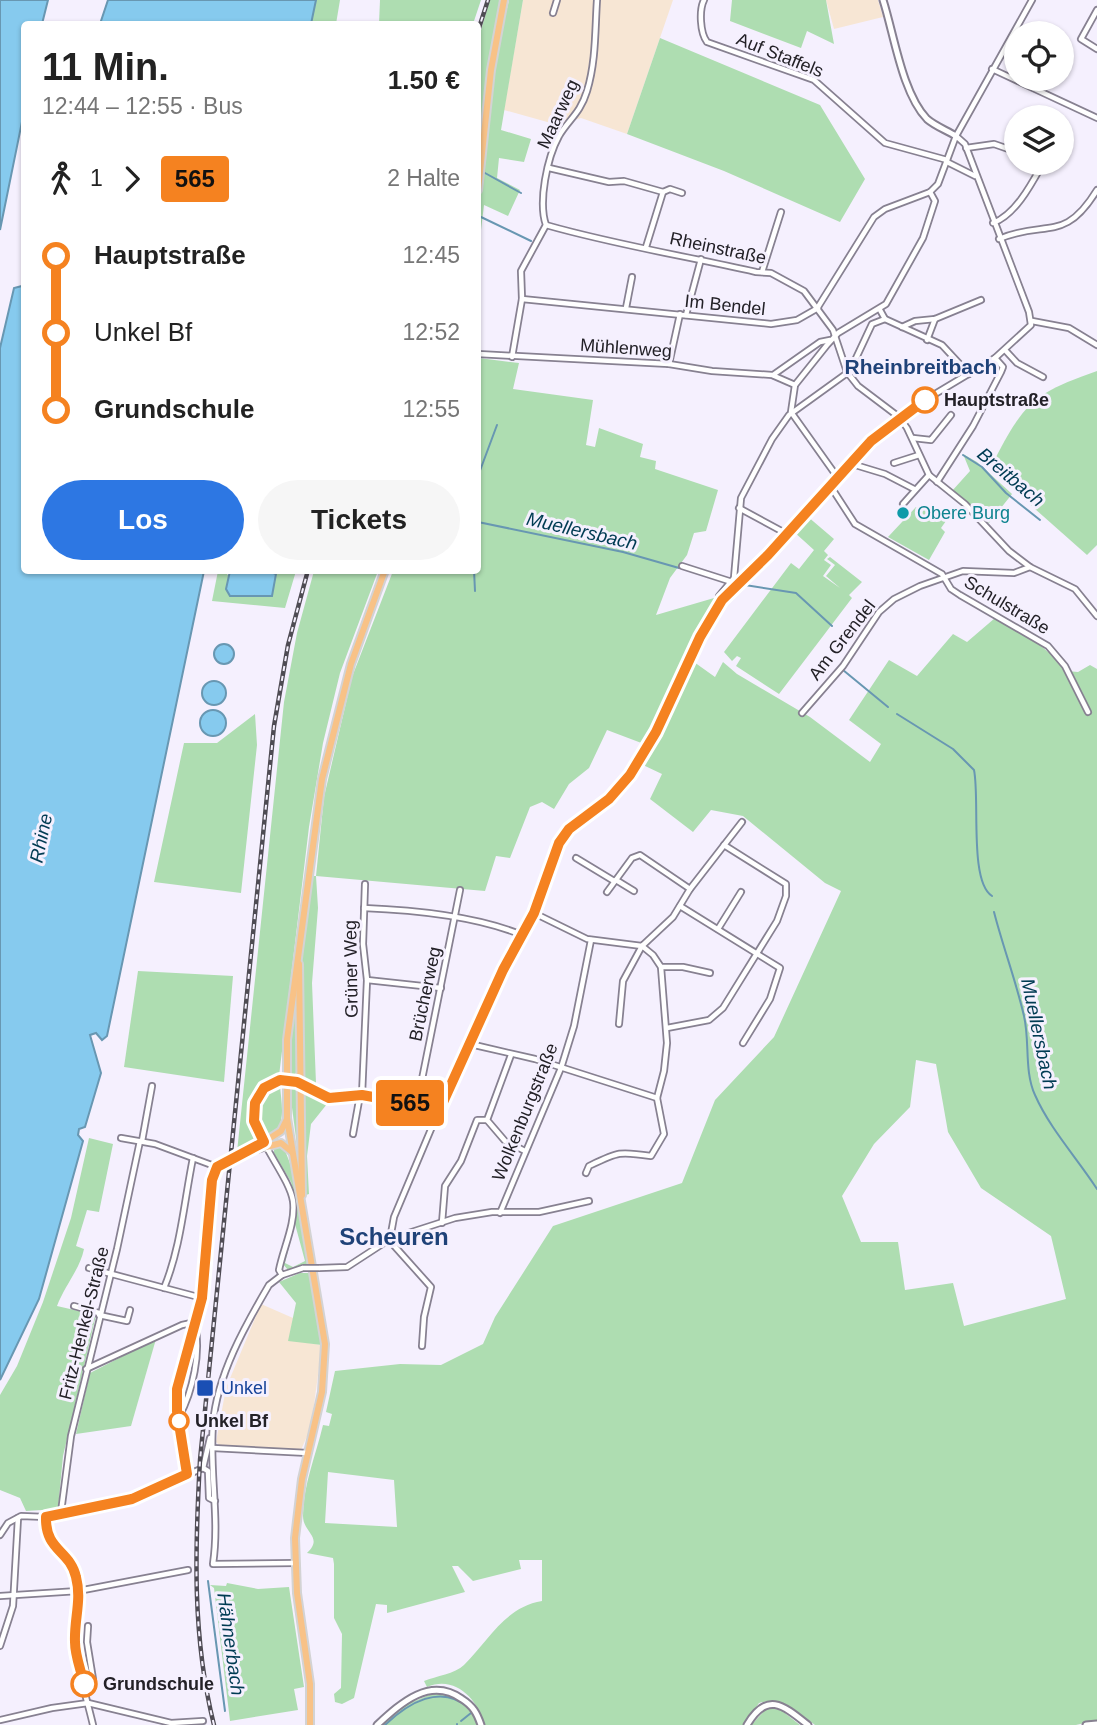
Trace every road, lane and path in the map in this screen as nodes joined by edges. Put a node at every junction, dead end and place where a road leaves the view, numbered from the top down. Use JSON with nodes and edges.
{"nodes":[{"id":1,"x":504,"y":0,"type":"edge"},
{"id":2,"x":557,"y":0,"type":"edge"},
{"id":3,"x":597,"y":0,"type":"edge"},
{"id":4,"x":704,"y":0,"type":"edge"},
{"id":5,"x":884,"y":0,"type":"edge"},
{"id":6,"x":1032,"y":0,"type":"edge"},
{"id":7,"x":1097,"y":10,"type":"edge"},
{"id":8,"x":554,"y":13,"type":"dead end"},
{"id":9,"x":1097,"y":49,"type":"edge"},
{"id":10,"x":992,"y":69,"type":"junction"},
{"id":11,"x":1097,"y":118,"type":"edge"},
{"id":12,"x":956,"y":136,"type":"junction"},
{"id":13,"x":1004,"y":147,"type":"edge"},
{"id":14,"x":966,"y":148,"type":"junction"},
{"id":15,"x":481,"y":160,"type":"edge"},
{"id":16,"x":947,"y":161,"type":"junction"},
{"id":17,"x":549,"y":168,"type":"junction"},
{"id":18,"x":1036,"y":175,"type":"edge"},
{"id":19,"x":975,"y":176,"type":"junction"},
{"id":20,"x":1097,"y":190,"type":"edge"},
{"id":21,"x":663,"y":192,"type":"junction"},
{"id":22,"x":682,"y":192,"type":"dead end"},
{"id":23,"x":930,"y":192,"type":"junction"},
{"id":24,"x":781,"y":212,"type":"dead end"},
{"id":25,"x":993,"y":223,"type":"junction"},
{"id":26,"x":547,"y":225,"type":"junction"},
{"id":27,"x":999,"y":239,"type":"junction"},
{"id":28,"x":646,"y":247,"type":"junction"},
{"id":29,"x":701,"y":260,"type":"junction"},
{"id":30,"x":762,"y":272,"type":"junction"},
{"id":31,"x":632,"y":277,"type":"dead end"},
{"id":32,"x":522,"y":299,"type":"junction"},
{"id":33,"x":981,"y":300,"type":"dead end"},
{"id":34,"x":626,"y":308,"type":"junction"},
{"id":35,"x":818,"y":308,"type":"junction"},
{"id":36,"x":880,"y":310,"type":"junction"},
{"id":37,"x":683,"y":315,"type":"junction"},
{"id":38,"x":885,"y":319,"type":"junction"},
{"id":39,"x":935,"y":319,"type":"junction"},
{"id":40,"x":1032,"y":321,"type":"junction"},
{"id":41,"x":902,"y":327,"type":"junction"},
{"id":42,"x":833,"y":338,"type":"junction"},
{"id":43,"x":927,"y":340,"type":"junction"},
{"id":44,"x":1097,"y":345,"type":"edge"},
{"id":45,"x":1005,"y":350,"type":"junction"},
{"id":46,"x":481,"y":354,"type":"edge"},
{"id":47,"x":512,"y":358,"type":"junction"},
{"id":48,"x":995,"y":358,"type":"junction"},
{"id":49,"x":669,"y":364,"type":"junction"},
{"id":50,"x":847,"y":372,"type":"junction"},
{"id":51,"x":969,"y":374,"type":"junction"},
{"id":52,"x":772,"y":375,"type":"junction"},
{"id":53,"x":1043,"y":377,"type":"dead end"},
{"id":54,"x":795,"y":385,"type":"junction"},
{"id":55,"x":792,"y":414,"type":"junction"},
{"id":56,"x":951,"y":415,"type":"dead end"},
{"id":57,"x":899,"y":417,"type":"junction"},
{"id":58,"x":913,"y":438,"type":"junction"},
{"id":59,"x":919,"y":455,"type":"junction"},
{"id":60,"x":852,"y":463,"type":"junction"},
{"id":61,"x":894,"y":463,"type":"dead end"},
{"id":62,"x":929,"y":475,"type":"junction"},
{"id":63,"x":838,"y":478,"type":"junction"},
{"id":64,"x":937,"y":482,"type":"junction"},
{"id":65,"x":831,"y":487,"type":"junction"},
{"id":66,"x":914,"y":489,"type":"junction"},
{"id":67,"x":903,"y":504,"type":"dead end"},
{"id":68,"x":739,"y":508,"type":"junction"},
{"id":69,"x":787,"y":534,"type":"junction"},
{"id":70,"x":682,"y":566,"type":"dead end"},
{"id":71,"x":1030,"y":567,"type":"junction"},
{"id":72,"x":383,"y":574,"type":"edge"},
{"id":73,"x":946,"y":579,"type":"junction"},
{"id":74,"x":732,"y":582,"type":"junction"},
{"id":75,"x":722,"y":600,"type":"junction"},
{"id":76,"x":1097,"y":616,"type":"edge"},
{"id":77,"x":1088,"y":712,"type":"dead end"},
{"id":78,"x":802,"y":713,"type":"dead end"},
{"id":79,"x":742,"y":822,"type":"dead end"},
{"id":80,"x":724,"y":845,"type":"junction"},
{"id":81,"x":576,"y":858,"type":"dead end"},
{"id":82,"x":615,"y":880,"type":"junction"},
{"id":83,"x":365,"y":884,"type":"dead end"},
{"id":84,"x":690,"y":889,"type":"junction"},
{"id":85,"x":460,"y":890,"type":"dead end"},
{"id":86,"x":634,"y":891,"type":"dead end"},
{"id":87,"x":607,"y":892,"type":"dead end"},
{"id":88,"x":741,"y":892,"type":"dead end"},
{"id":89,"x":680,"y":906,"type":"junction"},
{"id":90,"x":364,"y":908,"type":"junction"},
{"id":91,"x":534,"y":913,"type":"junction"},
{"id":92,"x":454,"y":919,"type":"junction"},
{"id":93,"x":718,"y":929,"type":"junction"},
{"id":94,"x":522,"y":935,"type":"junction"},
{"id":95,"x":591,"y":940,"type":"junction"},
{"id":96,"x":642,"y":946,"type":"junction"},
{"id":97,"x":758,"y":952,"type":"junction"},
{"id":98,"x":297,"y":956,"type":"junction"},
{"id":99,"x":661,"y":967,"type":"junction"},
{"id":100,"x":709,"y":973,"type":"dead end"},
{"id":101,"x":367,"y":980,"type":"junction"},
{"id":102,"x":441,"y":988,"type":"junction"},
{"id":103,"x":619,"y":1024,"type":"dead end"},
{"id":104,"x":667,"y":1028,"type":"junction"},
{"id":105,"x":743,"y":1043,"type":"dead end"},
{"id":106,"x":470,"y":1044,"type":"junction"},
{"id":107,"x":511,"y":1055,"type":"junction"},
{"id":108,"x":561,"y":1068,"type":"junction"},
{"id":109,"x":299,"y":1083,"type":"junction"},
{"id":110,"x":152,"y":1086,"type":"dead end"},
{"id":111,"x":361,"y":1095,"type":"junction"},
{"id":112,"x":656,"y":1098,"type":"junction"},
{"id":113,"x":417,"y":1104,"type":"junction"},
{"id":114,"x":440,"y":1109,"type":"junction"},
{"id":115,"x":288,"y":1118,"type":"junction"},
{"id":116,"x":487,"y":1120,"type":"junction"},
{"id":117,"x":353,"y":1134,"type":"dead end"},
{"id":118,"x":121,"y":1138,"type":"dead end"},
{"id":119,"x":141,"y":1141,"type":"junction"},
{"id":120,"x":265,"y":1144,"type":"junction"},
{"id":121,"x":525,"y":1151,"type":"junction"},
{"id":122,"x":293,"y":1154,"type":"junction"},
{"id":123,"x":193,"y":1158,"type":"junction"},
{"id":124,"x":217,"y":1167,"type":"junction"},
{"id":125,"x":586,"y":1173,"type":"dead end"},
{"id":126,"x":301,"y":1201,"type":"junction"},
{"id":127,"x":589,"y":1201,"type":"dead end"},
{"id":128,"x":500,"y":1213,"type":"junction"},
{"id":129,"x":442,"y":1224,"type":"junction"},
{"id":130,"x":390,"y":1240,"type":"junction"},
{"id":131,"x":89,"y":1268,"type":"dead end"},
{"id":132,"x":110,"y":1274,"type":"junction"},
{"id":133,"x":282,"y":1275,"type":"junction"},
{"id":134,"x":164,"y":1288,"type":"junction"},
{"id":135,"x":202,"y":1298,"type":"junction"},
{"id":136,"x":74,"y":1306,"type":"dead end"},
{"id":137,"x":130,"y":1310,"type":"dead end"},
{"id":138,"x":99,"y":1314,"type":"junction"},
{"id":139,"x":195,"y":1323,"type":"junction"},
{"id":140,"x":422,"y":1346,"type":"dead end"},
{"id":141,"x":86,"y":1370,"type":"junction"},
{"id":142,"x":178,"y":1417,"type":"junction"},
{"id":143,"x":213,"y":1436,"type":"junction"},
{"id":144,"x":213,"y":1448,"type":"junction"},
{"id":145,"x":308,"y":1452,"type":"junction"},
{"id":146,"x":203,"y":1468,"type":"junction"},
{"id":147,"x":187,"y":1474,"type":"junction"},
{"id":148,"x":215,"y":1501,"type":"junction"},
{"id":149,"x":61,"y":1512,"type":"junction"},
{"id":150,"x":46,"y":1517,"type":"junction"},
{"id":151,"x":18,"y":1518,"type":"junction"},
{"id":152,"x":2,"y":1527,"type":"edge"},
{"id":153,"x":0,"y":1535,"type":"edge"},
{"id":154,"x":295,"y":1563,"type":"junction"},
{"id":155,"x":188,"y":1570,"type":"dead end"},
{"id":156,"x":78,"y":1591,"type":"junction"},
{"id":157,"x":0,"y":1596,"type":"edge"},
{"id":158,"x":14,"y":1596,"type":"junction"},
{"id":159,"x":88,"y":1626,"type":"dead end"},
{"id":160,"x":0,"y":1646,"type":"edge"},
{"id":161,"x":89,"y":1655,"type":"junction"},
{"id":162,"x":77,"y":1656,"type":"junction"},
{"id":163,"x":93,"y":1679,"type":"dead end"},
{"id":164,"x":88,"y":1703,"type":"junction"},
{"id":165,"x":0,"y":1720,"type":"edge"},
{"id":166,"x":204,"y":1721,"type":"dead end"},
{"id":167,"x":1097,"y":1724,"type":"edge"},
{"id":168,"x":93,"y":1725,"type":"edge"},
{"id":169,"x":310,"y":1725,"type":"edge"},
{"id":170,"x":377,"y":1725,"type":"edge"},
{"id":171,"x":481,"y":1725,"type":"edge"},
{"id":172,"x":747,"y":1725,"type":"edge"},
{"id":173,"x":808,"y":1725,"type":"edge"},
{"id":174,"x":1086,"y":1725,"type":"edge"}],
"edges":[{"from":1,"to":15,"type":"main road"},
{"from":2,"to":8,"type":"street"},
{"from":3,"to":17,"type":"street","name":"Maarweg"},
{"from":4,"to":16,"type":"street","name":"Auf Staffels"},
{"from":5,"to":12,"type":"main road"},
{"from":6,"to":10,"type":"street"},
{"from":7,"to":9,"type":"street"},
{"from":10,"to":11,"type":"street"},
{"from":10,"to":12,"type":"street"},
{"from":12,"to":14,"type":"street"},
{"from":12,"to":16,"type":"street"},
{"from":13,"to":14,"type":"street"},
{"from":14,"to":19,"type":"street"},
{"from":16,"to":19,"type":"street","name":"Auf Staffels"},
{"from":16,"to":23,"type":"street"},
{"from":17,"to":21,"type":"street"},
{"from":17,"to":26,"type":"street","name":"Maarweg"},
{"from":18,"to":25,"type":"street"},
{"from":19,"to":25,"type":"street"},
{"from":20,"to":27,"type":"street"},
{"from":21,"to":22,"type":"street"},
{"from":21,"to":28,"type":"street"},
{"from":23,"to":35,"type":"street"},
{"from":23,"to":36,"type":"street"},
{"from":24,"to":30,"type":"street"},
{"from":25,"to":27,"type":"street"},
{"from":26,"to":28,"type":"street","name":"Rheinstraße"},
{"from":26,"to":32,"type":"street"},
{"from":27,"to":40,"type":"street"},
{"from":28,"to":29,"type":"street","name":"Rheinstraße"},
{"from":29,"to":30,"type":"street","name":"Rheinstraße"},
{"from":29,"to":37,"type":"street"},
{"from":30,"to":35,"type":"street","name":"Rheinstraße"},
{"from":31,"to":34,"type":"street"},
{"from":32,"to":34,"type":"street","name":"Im Bendel"},
{"from":32,"to":47,"type":"street"},
{"from":33,"to":39,"type":"street"},
{"from":34,"to":37,"type":"street","name":"Im Bendel"},
{"from":35,"to":37,"type":"street","name":"Im Bendel"},
{"from":35,"to":42,"type":"street","name":"Rheinstraße"},
{"from":36,"to":38,"type":"street"},
{"from":36,"to":42,"type":"street"},
{"from":37,"to":49,"type":"street"},
{"from":38,"to":41,"type":"street"},
{"from":38,"to":50,"type":"street"},
{"from":39,"to":41,"type":"street"},
{"from":39,"to":43,"type":"street"},
{"from":40,"to":44,"type":"street"},
{"from":40,"to":45,"type":"street"},
{"from":41,"to":43,"type":"street"},
{"from":42,"to":50,"type":"street","name":"Rheinstraße"},
{"from":42,"to":52,"type":"street"},
{"from":42,"to":54,"type":"street"},
{"from":43,"to":51,"type":"street"},
{"from":45,"to":48,"type":"street"},
{"from":45,"to":53,"type":"street"},
{"from":46,"to":47,"type":"street","name":"Mühlenweg"},
{"from":47,"to":49,"type":"street","name":"Mühlenweg"},
{"from":48,"to":51,"type":"street"},
{"from":48,"to":64,"type":"street"},
{"from":49,"to":52,"type":"street","name":"Mühlenweg"},
{"from":50,"to":55,"type":"street"},
{"from":50,"to":57,"type":"street","name":"Rheinstraße"},
{"from":51,"to":57,"type":"street"},
{"from":52,"to":54,"type":"street","name":"Mühlenweg"},
{"from":54,"to":55,"type":"street"},
{"from":55,"to":63,"type":"street"},
{"from":55,"to":68,"type":"street"},
{"from":56,"to":58,"type":"street"},
{"from":57,"to":58,"type":"street","name":"Rheinstraße"},
{"from":57,"to":60,"type":"street"},
{"from":58,"to":59,"type":"street","name":"Rheinstraße"},
{"from":59,"to":61,"type":"street"},
{"from":59,"to":62,"type":"street","name":"Rheinstraße"},
{"from":60,"to":63,"type":"street"},
{"from":60,"to":66,"type":"street"},
{"from":62,"to":64,"type":"street"},
{"from":62,"to":66,"type":"street"},
{"from":63,"to":65,"type":"street"},
{"from":64,"to":71,"type":"street"},
{"from":65,"to":69,"type":"street"},
{"from":65,"to":73,"type":"street","name":"Schulstraße"},
{"from":66,"to":67,"type":"street"},
{"from":68,"to":69,"type":"street"},
{"from":68,"to":74,"type":"street"},
{"from":69,"to":75,"type":"street"},
{"from":70,"to":74,"type":"street"},
{"from":71,"to":73,"type":"street","name":"Am Grendel"},
{"from":71,"to":76,"type":"street"},
{"from":72,"to":98,"type":"main road"},
{"from":73,"to":77,"type":"street","name":"Schulstraße"},
{"from":73,"to":78,"type":"street","name":"Am Grendel"},
{"from":74,"to":75,"type":"street"},
{"from":75,"to":91,"type":"street"},
{"from":79,"to":80,"type":"street"},
{"from":80,"to":84,"type":"street"},
{"from":80,"to":97,"type":"street"},
{"from":81,"to":82,"type":"street"},
{"from":82,"to":84,"type":"street"},
{"from":82,"to":86,"type":"street"},
{"from":82,"to":87,"type":"street"},
{"from":83,"to":90,"type":"street","name":"Grüner Weg"},
{"from":84,"to":89,"type":"street"},
{"from":85,"to":92,"type":"street","name":"Brücherweg"},
{"from":88,"to":93,"type":"street"},
{"from":89,"to":93,"type":"street"},
{"from":89,"to":96,"type":"street"},
{"from":90,"to":92,"type":"street"},
{"from":90,"to":101,"type":"street","name":"Grüner Weg"},
{"from":91,"to":94,"type":"street"},
{"from":91,"to":95,"type":"street"},
{"from":92,"to":94,"type":"street"},
{"from":92,"to":102,"type":"street","name":"Brücherweg"},
{"from":93,"to":97,"type":"street"},
{"from":94,"to":106,"type":"street"},
{"from":95,"to":96,"type":"street"},
{"from":95,"to":108,"type":"street","name":"Wolkenburgstraße"},
{"from":96,"to":99,"type":"street"},
{"from":96,"to":103,"type":"street"},
{"from":97,"to":104,"type":"street"},
{"from":97,"to":105,"type":"street"},
{"from":98,"to":109,"type":"main road"},
{"from":98,"to":115,"type":"main road"},
{"from":99,"to":100,"type":"street"},
{"from":99,"to":104,"type":"street"},
{"from":101,"to":102,"type":"street"},
{"from":101,"to":111,"type":"street","name":"Grüner Weg"},
{"from":102,"to":113,"type":"street","name":"Brücherweg"},
{"from":104,"to":112,"type":"street"},
{"from":106,"to":107,"type":"street"},
{"from":106,"to":114,"type":"street"},
{"from":107,"to":108,"type":"street"},
{"from":107,"to":116,"type":"street"},
{"from":108,"to":112,"type":"street"},
{"from":108,"to":121,"type":"street","name":"Wolkenburgstraße"},
{"from":109,"to":111,"type":"street"},
{"from":109,"to":120,"type":"street","bridge":true},
{"from":109,"to":126,"type":"main road"},
{"from":110,"to":119,"type":"street","name":"Fritz-Henkel-Straße"},
{"from":111,"to":113,"type":"street"},
{"from":111,"to":117,"type":"street","name":"Grüner Weg"},
{"from":112,"to":125,"type":"street"},
{"from":113,"to":114,"type":"street"},
{"from":114,"to":130,"type":"street"},
{"from":115,"to":120,"type":"main road"},
{"from":115,"to":122,"type":"main road"},
{"from":116,"to":121,"type":"street"},
{"from":116,"to":129,"type":"street"},
{"from":118,"to":119,"type":"street"},
{"from":119,"to":123,"type":"street"},
{"from":119,"to":132,"type":"street","name":"Fritz-Henkel-Straße"},
{"from":120,"to":122,"type":"main road"},
{"from":120,"to":124,"type":"street"},
{"from":120,"to":133,"type":"street"},
{"from":121,"to":128,"type":"street","name":"Wolkenburgstraße"},
{"from":122,"to":126,"type":"main road"},
{"from":123,"to":124,"type":"street"},
{"from":123,"to":134,"type":"street"},
{"from":124,"to":135,"type":"street"},
{"from":126,"to":145,"type":"main road"},
{"from":127,"to":128,"type":"street"},
{"from":128,"to":129,"type":"street"},
{"from":129,"to":130,"type":"street"},
{"from":130,"to":133,"type":"street","bridge":true},
{"from":130,"to":140,"type":"street"},
{"from":131,"to":132,"type":"street"},
{"from":132,"to":134,"type":"street"},
{"from":132,"to":138,"type":"street","name":"Fritz-Henkel-Straße"},
{"from":133,"to":143,"type":"street"},
{"from":134,"to":135,"type":"street"},
{"from":135,"to":139,"type":"street"},
{"from":136,"to":138,"type":"street"},
{"from":137,"to":138,"type":"street"},
{"from":138,"to":141,"type":"street","name":"Fritz-Henkel-Straße"},
{"from":139,"to":141,"type":"street"},
{"from":139,"to":142,"type":"street"},
{"from":139,"to":142,"type":"street"},
{"from":141,"to":149,"type":"street","name":"Fritz-Henkel-Straße"},
{"from":142,"to":147,"type":"street"},
{"from":143,"to":144,"type":"street"},
{"from":143,"to":146,"type":"street"},
{"from":144,"to":145,"type":"street"},
{"from":144,"to":148,"type":"street"},
{"from":145,"to":154,"type":"main road"},
{"from":146,"to":147,"type":"street"},
{"from":146,"to":148,"type":"street"},
{"from":147,"to":149,"type":"street"},
{"from":148,"to":154,"type":"street"},
{"from":149,"to":150,"type":"street"},
{"from":150,"to":151,"type":"street"},
{"from":150,"to":156,"type":"street"},
{"from":151,"to":152,"type":"street"},
{"from":151,"to":158,"type":"street"},
{"from":152,"to":153,"type":"street"},
{"from":154,"to":169,"type":"main road"},
{"from":155,"to":156,"type":"street"},
{"from":156,"to":158,"type":"street"},
{"from":156,"to":162,"type":"street"},
{"from":157,"to":158,"type":"street"},
{"from":158,"to":160,"type":"street"},
{"from":159,"to":161,"type":"street"},
{"from":161,"to":162,"type":"street"},
{"from":161,"to":163,"type":"street"},
{"from":162,"to":164,"type":"street"},
{"from":164,"to":165,"type":"street"},
{"from":164,"to":166,"type":"street"},
{"from":164,"to":168,"type":"street"},
{"from":167,"to":174,"type":"main road"},
{"from":170,"to":171,"type":"main road"},
{"from":172,"to":173,"type":"main road"}]}
